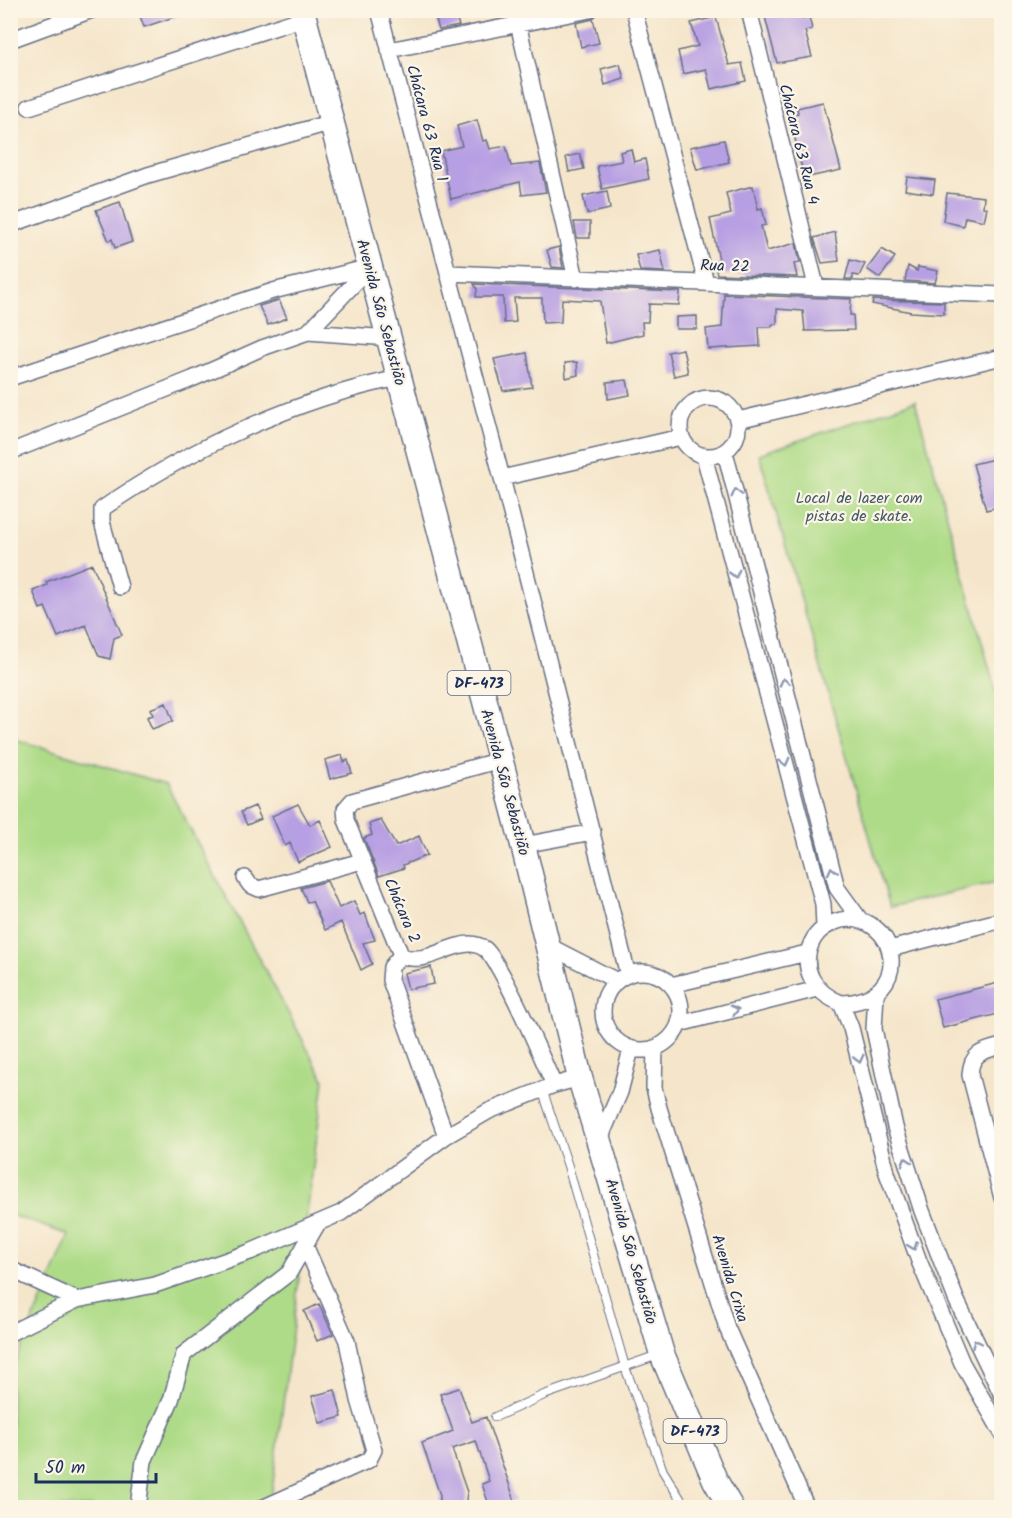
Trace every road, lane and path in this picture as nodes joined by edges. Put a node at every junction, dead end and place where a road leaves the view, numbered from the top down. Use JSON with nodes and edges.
{"nodes":[{"id":1,"x":379,"y":10,"type":"edge"},
{"id":2,"x":515,"y":10,"type":"edge"},
{"id":3,"x":590,"y":10,"type":"edge"},
{"id":4,"x":634,"y":10,"type":"edge"},
{"id":5,"x":749,"y":10,"type":"edge"},
{"id":6,"x":82,"y":12,"type":"edge"},
{"id":7,"x":303,"y":14,"type":"edge"},
{"id":8,"x":519,"y":26,"type":"junction"},
{"id":9,"x":10,"y":40,"type":"edge"},
{"id":10,"x":389,"y":50,"type":"junction"},
{"id":11,"x":29,"y":107,"type":"dead end"},
{"id":12,"x":332,"y":122,"type":"junction"},
{"id":13,"x":10,"y":225,"type":"edge"},
{"id":14,"x":370,"y":267,"type":"junction"},
{"id":15,"x":448,"y":273,"type":"junction"},
{"id":16,"x":576,"y":279,"type":"junction"},
{"id":17,"x":706,"y":282,"type":"junction"},
{"id":18,"x":816,"y":286,"type":"junction"},
{"id":19,"x":1002,"y":294,"type":"edge"},
{"id":20,"x":308,"y":333,"type":"junction"},
{"id":21,"x":389,"y":338,"type":"junction"},
{"id":22,"x":1002,"y":357,"type":"edge"},
{"id":23,"x":10,"y":378,"type":"edge"},
{"id":24,"x":399,"y":378,"type":"junction"},
{"id":25,"x":738,"y":420,"type":"junction"},
{"id":26,"x":681,"y":437,"type":"junction"},
{"id":27,"x":10,"y":452,"type":"edge"},
{"id":28,"x":725,"y":452,"type":"junction"},
{"id":29,"x":704,"y":456,"type":"junction"},
{"id":30,"x":502,"y":478,"type":"junction"},
{"id":31,"x":120,"y":587,"type":"dead end"},
{"id":32,"x":500,"y":760,"type":"junction"},
{"id":33,"x":593,"y":832,"type":"junction"},
{"id":34,"x":523,"y":845,"type":"junction"},
{"id":35,"x":362,"y":861,"type":"junction"},
{"id":36,"x":245,"y":878,"type":"dead end"},
{"id":37,"x":1002,"y":920,"type":"edge"},
{"id":38,"x":861,"y":921,"type":"junction"},
{"id":39,"x":824,"y":927,"type":"junction"},
{"id":40,"x":547,"y":945,"type":"junction"},
{"id":41,"x":890,"y":949,"type":"junction"},
{"id":42,"x":807,"y":953,"type":"junction"},
{"id":43,"x":401,"y":956,"type":"junction"},
{"id":44,"x":622,"y":978,"type":"junction"},
{"id":45,"x":671,"y":985,"type":"junction"},
{"id":46,"x":817,"y":989,"type":"junction"},
{"id":47,"x":876,"y":994,"type":"junction"},
{"id":48,"x":841,"y":1003,"type":"junction"},
{"id":49,"x":679,"y":1024,"type":"junction"},
{"id":50,"x":1002,"y":1047,"type":"edge"},
{"id":51,"x":655,"y":1048,"type":"junction"},
{"id":52,"x":632,"y":1049,"type":"junction"},
{"id":53,"x":580,"y":1078,"type":"junction"},
{"id":54,"x":548,"y":1087,"type":"junction"},
{"id":55,"x":446,"y":1136,"type":"junction"},
{"id":56,"x":600,"y":1139,"type":"junction"},
{"id":57,"x":1002,"y":1198,"type":"edge"},
{"id":58,"x":318,"y":1223,"type":"junction"},
{"id":59,"x":305,"y":1245,"type":"junction"},
{"id":60,"x":10,"y":1269,"type":"edge"},
{"id":61,"x":77,"y":1300,"type":"junction"},
{"id":62,"x":10,"y":1333,"type":"edge"},
{"id":63,"x":662,"y":1354,"type":"junction"},
{"id":64,"x":625,"y":1367,"type":"junction"},
{"id":65,"x":1002,"y":1395,"type":"edge"},
{"id":66,"x":495,"y":1417,"type":"dead end"},
{"id":67,"x":1002,"y":1433,"type":"edge"},
{"id":68,"x":138,"y":1508,"type":"edge"},
{"id":69,"x":262,"y":1508,"type":"edge"},
{"id":70,"x":686,"y":1508,"type":"edge"},
{"id":71,"x":731,"y":1508,"type":"edge"},
{"id":72,"x":807,"y":1508,"type":"edge"}],
"edges":[{"from":1,"to":10,"type":"street"},
{"from":2,"to":8,"type":"street"},
{"from":3,"to":8,"type":"street","name":"Chácara 63 Rua 1"},
{"from":4,"to":17,"type":"street"},
{"from":5,"to":18,"type":"street","name":"Chácara 63 Rua 4"},
{"from":6,"to":9,"type":"street"},
{"from":7,"to":11,"type":"street"},
{"from":7,"to":12,"type":"main road","name":"Avenida São Sebastião","number":"DF-473"},
{"from":8,"to":10,"type":"street","name":"Chácara 63 Rua 1"},
{"from":8,"to":16,"type":"street"},
{"from":10,"to":15,"type":"street","name":"Chácara 63 Rua 1"},
{"from":12,"to":13,"type":"street"},
{"from":12,"to":14,"type":"main road","name":"Avenida São Sebastião","number":"DF-473"},
{"from":14,"to":20,"type":"street"},
{"from":14,"to":21,"type":"main road","name":"Avenida São Sebastião","number":"DF-473"},
{"from":14,"to":23,"type":"street"},
{"from":15,"to":16,"type":"street","name":"Rua 22"},
{"from":15,"to":30,"type":"street","name":"Chácara 63 Rua 1"},
{"from":16,"to":17,"type":"street","name":"Rua 22"},
{"from":17,"to":18,"type":"street","name":"Rua 22"},
{"from":18,"to":19,"type":"street","name":"Rua 22"},
{"from":20,"to":21,"type":"street"},
{"from":20,"to":27,"type":"street"},
{"from":21,"to":24,"type":"main road","name":"Avenida São Sebastião","number":"DF-473"},
{"from":22,"to":25,"type":"street"},
{"from":24,"to":31,"type":"street"},
{"from":24,"to":32,"type":"main road","name":"Avenida São Sebastião","number":"DF-473"},
{"from":25,"to":26,"type":"street"},
{"from":25,"to":28,"type":"street"},
{"from":26,"to":29,"type":"street"},
{"from":26,"to":30,"type":"street"},
{"from":28,"to":29,"type":"street"},
{"from":38,"to":28,"type":"street","one_way":true},
{"from":29,"to":39,"type":"street","one_way":true},
{"from":30,"to":33,"type":"street","name":"Chácara 63 Rua 1"},
{"from":32,"to":34,"type":"main road","name":"Avenida São Sebastião","number":"DF-473"},
{"from":32,"to":35,"type":"street","name":"Chácara 2"},
{"from":33,"to":34,"type":"street"},
{"from":33,"to":44,"type":"street","name":"Chácara 63 Rua 1"},
{"from":34,"to":40,"type":"main road","name":"Avenida São Sebastião","number":"DF-473"},
{"from":35,"to":36,"type":"street"},
{"from":35,"to":43,"type":"street","name":"Chácara 2"},
{"from":37,"to":41,"type":"street"},
{"from":38,"to":39,"type":"street"},
{"from":38,"to":41,"type":"street"},
{"from":39,"to":42,"type":"street"},
{"from":40,"to":44,"type":"street"},
{"from":40,"to":53,"type":"main road","name":"Avenida São Sebastião","number":"DF-473"},
{"from":41,"to":47,"type":"street"},
{"from":42,"to":45,"type":"street"},
{"from":42,"to":46,"type":"street"},
{"from":43,"to":54,"type":"street","name":"Chácara 2"},
{"from":43,"to":55,"type":"street"},
{"from":44,"to":45,"type":"street"},
{"from":44,"to":52,"type":"street"},
{"from":45,"to":49,"type":"street"},
{"from":46,"to":48,"type":"street"},
{"from":49,"to":46,"type":"street","one_way":true},
{"from":47,"to":48,"type":"street"},
{"from":65,"to":47,"type":"street","one_way":true},
{"from":48,"to":67,"type":"street","one_way":true},
{"from":49,"to":51,"type":"street"},
{"from":50,"to":57,"type":"street"},
{"from":51,"to":52,"type":"street"},
{"from":51,"to":72,"type":"street","name":"Avenida Crixa"},
{"from":52,"to":56,"type":"street"},
{"from":53,"to":54,"type":"street"},
{"from":53,"to":56,"type":"main road","name":"Avenida São Sebastião","number":"DF-473"},
{"from":54,"to":55,"type":"street"},
{"from":54,"to":64,"type":"lane"},
{"from":55,"to":58,"type":"street"},
{"from":56,"to":63,"type":"main road","name":"Avenida São Sebastião","number":"DF-473"},
{"from":58,"to":59,"type":"street"},
{"from":58,"to":61,"type":"street"},
{"from":59,"to":68,"type":"street"},
{"from":59,"to":69,"type":"street"},
{"from":60,"to":61,"type":"street"},
{"from":61,"to":62,"type":"street"},
{"from":63,"to":64,"type":"lane"},
{"from":63,"to":71,"type":"main road","name":"Avenida São Sebastião","number":"DF-473"},
{"from":64,"to":66,"type":"lane"},
{"from":64,"to":70,"type":"lane"}]}
